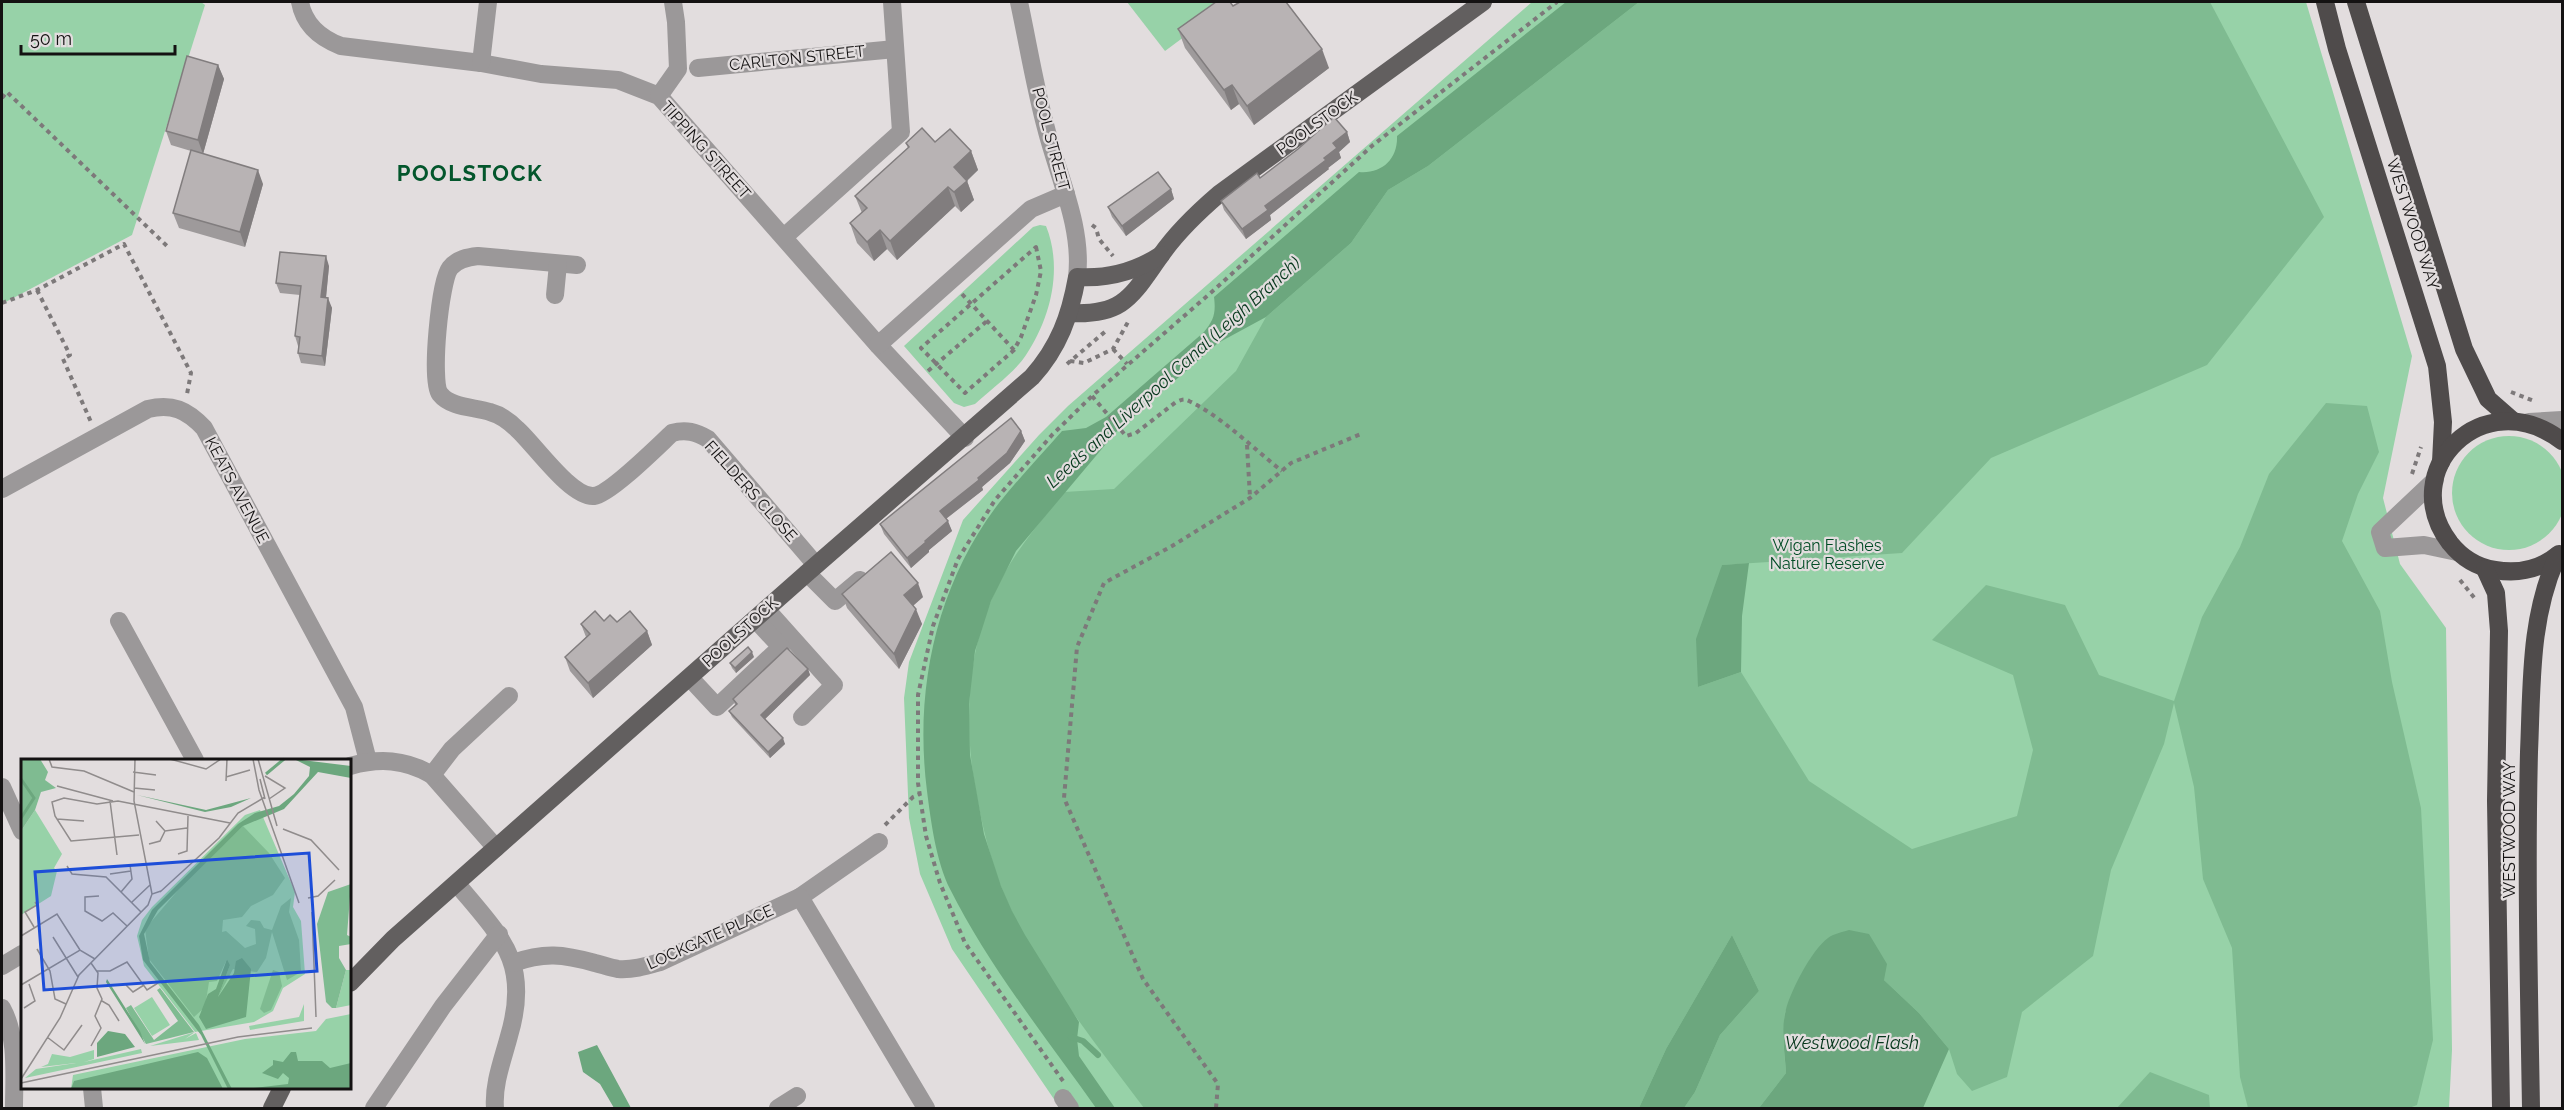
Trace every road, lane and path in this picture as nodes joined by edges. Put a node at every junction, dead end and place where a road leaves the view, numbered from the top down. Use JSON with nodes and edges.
{"nodes":[{"id":1,"x":300,"y":2,"type":"edge"},
{"id":2,"x":488,"y":2,"type":"edge"},
{"id":3,"x":673,"y":2,"type":"edge"},
{"id":4,"x":892,"y":2,"type":"edge"},
{"id":5,"x":1019,"y":2,"type":"edge"},
{"id":6,"x":1483,"y":2,"type":"edge"},
{"id":7,"x":1557,"y":2,"type":"edge"},
{"id":8,"x":2325,"y":2,"type":"edge"},
{"id":9,"x":2356,"y":2,"type":"edge"},
{"id":10,"x":895,"y":48,"type":"junction"},
{"id":11,"x":481,"y":63,"type":"junction"},
{"id":12,"x":698,"y":68,"type":"dead end"},
{"id":13,"x":659,"y":96,"type":"junction"},
{"id":14,"x":2,"y":98,"type":"edge"},
{"id":15,"x":1066,"y":194,"type":"junction"},
{"id":16,"x":1096,"y":228,"type":"dead end"},
{"id":17,"x":784,"y":237,"type":"junction"},
{"id":18,"x":168,"y":246,"type":"dead end"},
{"id":19,"x":1161,"y":255,"type":"junction"},
{"id":20,"x":1116,"y":259,"type":"dead end"},
{"id":21,"x":558,"y":264,"type":"junction"},
{"id":22,"x":578,"y":265,"type":"dead end"},
{"id":23,"x":1077,"y":276,"type":"junction"},
{"id":24,"x":952,"y":282,"type":"junction"},
{"id":25,"x":37,"y":290,"type":"junction"},
{"id":26,"x":555,"y":295,"type":"dead end"},
{"id":27,"x":2,"y":303,"type":"edge"},
{"id":28,"x":972,"y":304,"type":"junction"},
{"id":29,"x":1069,"y":313,"type":"junction"},
{"id":30,"x":1124,"y":316,"type":"dead end"},
{"id":31,"x":987,"y":321,"type":"junction"},
{"id":32,"x":1109,"y":328,"type":"dead end"},
{"id":33,"x":878,"y":345,"type":"junction"},
{"id":34,"x":1113,"y":349,"type":"junction"},
{"id":35,"x":1014,"y":350,"type":"junction"},
{"id":36,"x":1070,"y":361,"type":"junction"},
{"id":37,"x":937,"y":364,"type":"junction"},
{"id":38,"x":1127,"y":364,"type":"junction"},
{"id":39,"x":1062,"y":368,"type":"dead end"},
{"id":40,"x":913,"y":383,"type":"junction"},
{"id":41,"x":1092,"y":396,"type":"junction"},
{"id":42,"x":184,"y":411,"type":"junction"},
{"id":43,"x":2562,"y":420,"type":"edge"},
{"id":44,"x":2520,"y":421,"type":"junction"},
{"id":45,"x":1361,"y":434,"type":"dead end"},
{"id":46,"x":98,"y":436,"type":"junction"},
{"id":47,"x":965,"y":438,"type":"junction"},
{"id":48,"x":2562,"y":441,"type":"edge"},
{"id":49,"x":1247,"y":444,"type":"junction"},
{"id":50,"x":2422,"y":444,"type":"dead end"},
{"id":51,"x":2441,"y":462,"type":"junction"},
{"id":52,"x":1282,"y":471,"type":"junction"},
{"id":53,"x":2435,"y":480,"type":"junction"},
{"id":54,"x":2409,"y":482,"type":"dead end"},
{"id":55,"x":2,"y":489,"type":"edge"},
{"id":56,"x":1250,"y":498,"type":"junction"},
{"id":57,"x":2457,"y":552,"type":"junction"},
{"id":58,"x":2560,"y":553,"type":"edge"},
{"id":59,"x":873,"y":568,"type":"edge"},
{"id":60,"x":812,"y":569,"type":"junction"},
{"id":61,"x":2485,"y":569,"type":"junction"},
{"id":62,"x":761,"y":614,"type":"junction"},
{"id":63,"x":119,"y":621,"type":"dead end"},
{"id":64,"x":690,"y":678,"type":"junction"},
{"id":65,"x":508,"y":696,"type":"dead end"},
{"id":66,"x":802,"y":717,"type":"dead end"},
{"id":67,"x":194,"y":759,"type":"edge"},
{"id":68,"x":368,"y":761,"type":"junction"},
{"id":69,"x":351,"y":766,"type":"edge"},
{"id":70,"x":432,"y":776,"type":"junction"},
{"id":71,"x":2,"y":787,"type":"edge"},
{"id":72,"x":920,"y":794,"type":"junction"},
{"id":73,"x":21,"y":829,"type":"edge"},
{"id":74,"x":879,"y":842,"type":"joint"},
{"id":75,"x":496,"y":848,"type":"junction"},
{"id":76,"x":457,"y":884,"type":"junction"},
{"id":77,"x":800,"y":897,"type":"junction"},
{"id":78,"x":499,"y":934,"type":"junction"},
{"id":79,"x":21,"y":955,"type":"edge"},
{"id":80,"x":513,"y":963,"type":"junction"},
{"id":81,"x":2,"y":966,"type":"edge"},
{"id":82,"x":351,"y":982,"type":"edge"},
{"id":83,"x":2,"y":1008,"type":"edge"},
{"id":84,"x":92,"y":1089,"type":"edge"},
{"id":85,"x":797,"y":1096,"type":"dead end"},
{"id":86,"x":1066,"y":1097,"type":"edge"},
{"id":87,"x":14,"y":1108,"type":"edge"},
{"id":88,"x":94,"y":1108,"type":"edge"},
{"id":89,"x":374,"y":1108,"type":"edge"},
{"id":90,"x":495,"y":1108,"type":"edge"},
{"id":91,"x":778,"y":1108,"type":"edge"},
{"id":92,"x":926,"y":1108,"type":"edge"},
{"id":93,"x":1216,"y":1108,"type":"edge"},
{"id":94,"x":2501,"y":1108,"type":"edge"},
{"id":95,"x":2531,"y":1108,"type":"edge"}],
"edges":[{"from":1,"to":11,"type":"street","name":"TIPPING STREET"},
{"from":2,"to":11,"type":"street"},
{"from":3,"to":13,"type":"street"},
{"from":4,"to":10,"type":"street"},
{"from":5,"to":15,"type":"street","name":"POOL STREET"},
{"from":6,"to":19,"type":"main road","name":"POOLSTOCK"},
{"from":7,"to":38,"type":"path"},
{"from":8,"to":51,"type":"highway","name":"WESTWOOD WAY"},
{"from":9,"to":44,"type":"highway","name":"WESTWOOD WAY"},
{"from":10,"to":12,"type":"street","name":"CARLTON STREET"},
{"from":10,"to":17,"type":"street"},
{"from":11,"to":13,"type":"street","name":"TIPPING STREET"},
{"from":13,"to":17,"type":"street","name":"TIPPING STREET"},
{"from":14,"to":18,"type":"path"},
{"from":15,"to":23,"type":"street","name":"POOL STREET"},
{"from":15,"to":24,"type":"street"},
{"from":16,"to":20,"type":"path"},
{"from":17,"to":33,"type":"street","name":"TIPPING STREET"},
{"from":19,"to":23,"type":"main road","name":"POOLSTOCK"},
{"from":19,"to":29,"type":"main road","name":"POOLSTOCK"},
{"from":21,"to":22,"type":"street","name":"FIELDERS CLOSE"},
{"from":21,"to":26,"type":"street"},
{"from":21,"to":60,"type":"street","name":"FIELDERS CLOSE"},
{"from":23,"to":29,"type":"main road","name":"POOLSTOCK"},
{"from":24,"to":28,"type":"path"},
{"from":24,"to":33,"type":"street"},
{"from":25,"to":27,"type":"path"},
{"from":25,"to":42,"type":"path"},
{"from":25,"to":46,"type":"path"},
{"from":28,"to":31,"type":"path"},
{"from":28,"to":35,"type":"path"},
{"from":28,"to":37,"type":"path"},
{"from":29,"to":47,"type":"main road","name":"POOLSTOCK"},
{"from":30,"to":34,"type":"path"},
{"from":31,"to":35,"type":"path"},
{"from":31,"to":37,"type":"path"},
{"from":32,"to":36,"type":"path"},
{"from":33,"to":40,"type":"street","name":"TIPPING STREET"},
{"from":34,"to":36,"type":"path"},
{"from":34,"to":38,"type":"path"},
{"from":35,"to":37,"type":"path"},
{"from":36,"to":39,"type":"path"},
{"from":37,"to":40,"type":"path"},
{"from":38,"to":41,"type":"path"},
{"from":40,"to":47,"type":"street","name":"TIPPING STREET"},
{"from":41,"to":49,"type":"path"},
{"from":41,"to":72,"type":"path"},
{"from":42,"to":46,"type":"street"},
{"from":42,"to":68,"type":"street","name":"KEATS AVENUE"},
{"from":43,"to":44,"type":"street"},
{"from":44,"to":48,"type":"highway","name":"WESTWOOD WAY"},
{"from":44,"to":51,"type":"highway"},
{"from":45,"to":52,"type":"path"},
{"from":46,"to":55,"type":"street"},
{"from":47,"to":60,"type":"main road","name":"POOLSTOCK"},
{"from":49,"to":52,"type":"path"},
{"from":49,"to":56,"type":"path"},
{"from":50,"to":54,"type":"path"},
{"from":51,"to":53,"type":"highway"},
{"from":52,"to":56,"type":"path"},
{"from":53,"to":57,"type":"highway"},
{"from":53,"to":57,"type":"street"},
{"from":56,"to":93,"type":"path"},
{"from":57,"to":61,"type":"highway"},
{"from":58,"to":61,"type":"highway"},
{"from":58,"to":95,"type":"highway","name":"WESTWOOD WAY"},
{"from":59,"to":60,"type":"street"},
{"from":60,"to":62,"type":"main road","name":"POOLSTOCK"},
{"from":61,"to":94,"type":"highway","name":"WESTWOOD WAY"},
{"from":62,"to":64,"type":"main road","name":"POOLSTOCK"},
{"from":62,"to":64,"type":"street"},
{"from":62,"to":66,"type":"street"},
{"from":63,"to":67,"type":"street"},
{"from":64,"to":75,"type":"main road","name":"POOLSTOCK"},
{"from":65,"to":70,"type":"street"},
{"from":68,"to":69,"type":"street"},
{"from":68,"to":70,"type":"street"},
{"from":70,"to":75,"type":"street"},
{"from":71,"to":73,"type":"street"},
{"from":72,"to":74,"type":"path"},
{"from":72,"to":86,"type":"path"},
{"from":74,"to":77,"type":"street","name":"LOCKGATE PLACE"},
{"from":75,"to":76,"type":"main road","name":"POOLSTOCK"},
{"from":76,"to":78,"type":"street"},
{"from":76,"to":82,"type":"main road","name":"POOLSTOCK"},
{"from":77,"to":80,"type":"street","name":"LOCKGATE PLACE"},
{"from":77,"to":92,"type":"street"},
{"from":78,"to":80,"type":"street"},
{"from":78,"to":89,"type":"street"},
{"from":79,"to":81,"type":"street"},
{"from":80,"to":90,"type":"street"},
{"from":83,"to":87,"type":"street"},
{"from":84,"to":88,"type":"street"},
{"from":85,"to":91,"type":"street"}]}
